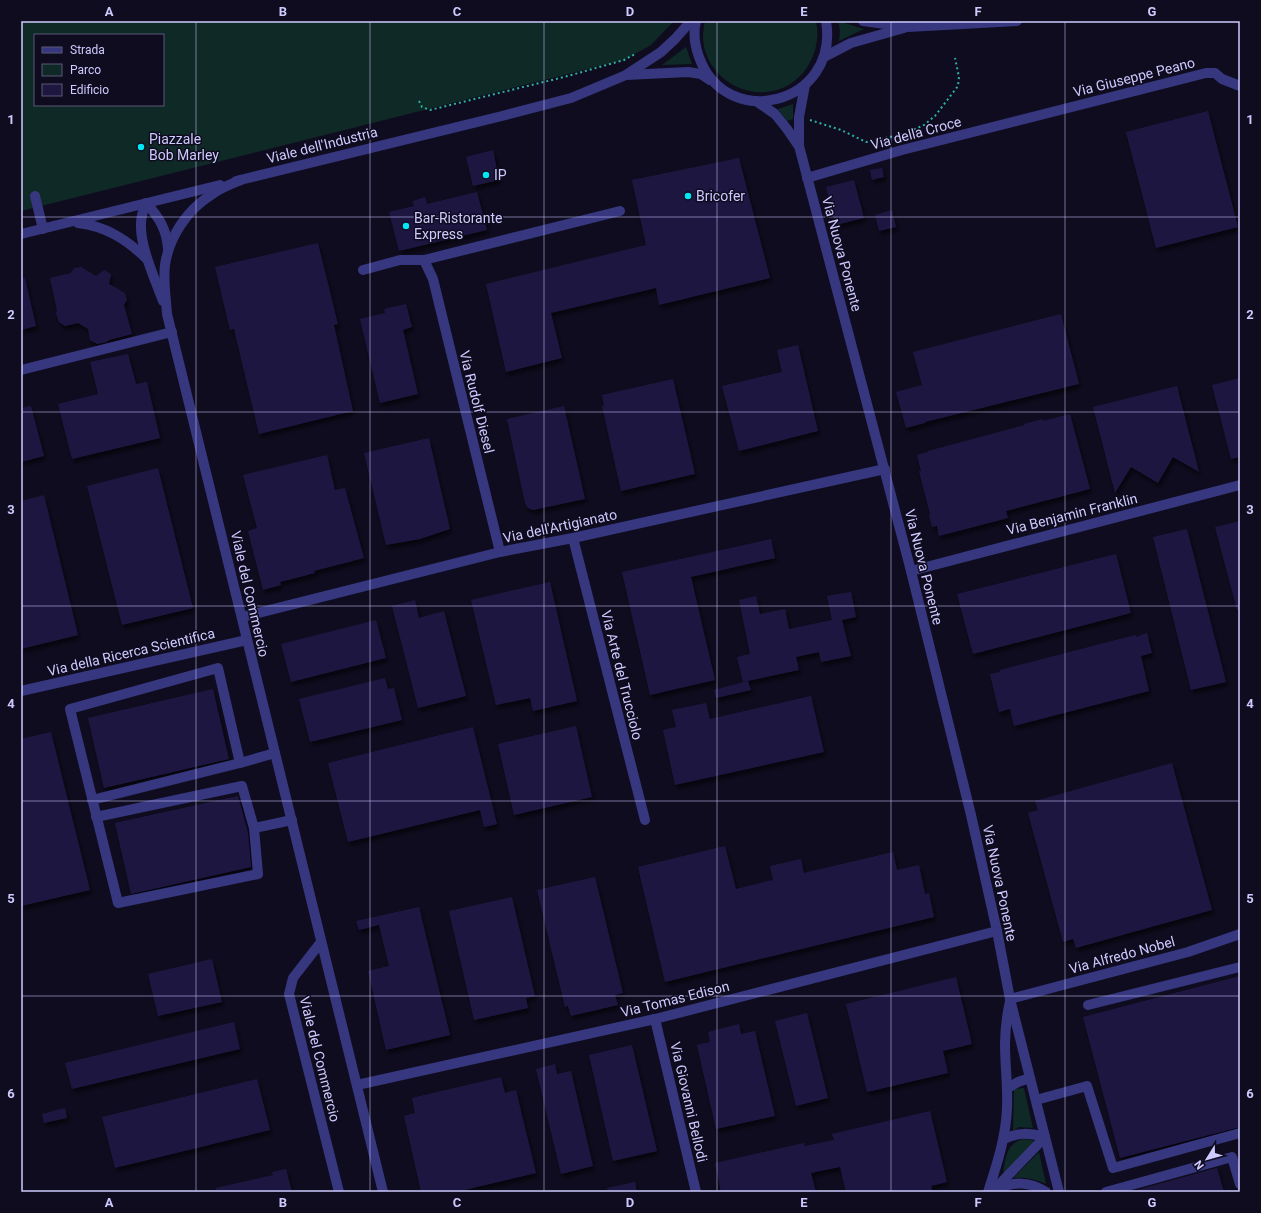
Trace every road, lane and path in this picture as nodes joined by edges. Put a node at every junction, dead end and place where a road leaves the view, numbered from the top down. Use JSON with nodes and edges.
{"nodes":[{"id":1,"x":691,"y":21,"type":"edge"},
{"id":2,"x":696,"y":21,"type":"edge"},
{"id":3,"x":826,"y":21,"type":"edge"},
{"id":4,"x":863,"y":21,"type":"edge"},
{"id":5,"x":1017,"y":21,"type":"edge"},
{"id":6,"x":908,"y":27,"type":"junction"},
{"id":7,"x":638,"y":53,"type":"dead end"},
{"id":8,"x":824,"y":57,"type":"junction"},
{"id":9,"x":955,"y":58,"type":"dead end"},
{"id":10,"x":626,"y":76,"type":"junction"},
{"id":11,"x":714,"y":82,"type":"junction"},
{"id":12,"x":805,"y":85,"type":"junction"},
{"id":13,"x":1240,"y":86,"type":"edge"},
{"id":14,"x":419,"y":101,"type":"dead end"},
{"id":15,"x":756,"y":101,"type":"junction"},
{"id":16,"x":799,"y":117,"type":"junction"},
{"id":17,"x":1032,"y":118,"type":"joint"},
{"id":18,"x":799,"y":146,"type":"junction"},
{"id":19,"x":807,"y":178,"type":"junction"},
{"id":20,"x":241,"y":180,"type":"junction"},
{"id":21,"x":35,"y":196,"type":"dead end"},
{"id":22,"x":146,"y":203,"type":"junction"},
{"id":23,"x":620,"y":211,"type":"dead end"},
{"id":24,"x":70,"y":222,"type":"junction"},
{"id":25,"x":43,"y":229,"type":"junction"},
{"id":26,"x":21,"y":234,"type":"edge"},
{"id":27,"x":168,"y":251,"type":"junction"},
{"id":28,"x":147,"y":259,"type":"junction"},
{"id":29,"x":424,"y":260,"type":"junction"},
{"id":30,"x":364,"y":270,"type":"dead end"},
{"id":31,"x":168,"y":314,"type":"junction"},
{"id":32,"x":172,"y":332,"type":"junction"},
{"id":33,"x":21,"y":370,"type":"edge"},
{"id":34,"x":885,"y":469,"type":"junction"},
{"id":35,"x":1240,"y":485,"type":"edge"},
{"id":36,"x":573,"y":538,"type":"junction"},
{"id":37,"x":500,"y":552,"type":"junction"},
{"id":38,"x":910,"y":570,"type":"junction"},
{"id":39,"x":242,"y":617,"type":"junction"},
{"id":40,"x":247,"y":640,"type":"junction"},
{"id":41,"x":21,"y":691,"type":"edge"},
{"id":42,"x":275,"y":753,"type":"junction"},
{"id":43,"x":240,"y":763,"type":"junction"},
{"id":44,"x":92,"y":800,"type":"junction"},
{"id":45,"x":96,"y":817,"type":"junction"},
{"id":46,"x":292,"y":820,"type":"junction"},
{"id":47,"x":645,"y":820,"type":"dead end"},
{"id":48,"x":254,"y":828,"type":"junction"},
{"id":49,"x":997,"y":931,"type":"junction"},
{"id":50,"x":1240,"y":934,"type":"edge"},
{"id":51,"x":321,"y":942,"type":"junction"},
{"id":52,"x":1240,"y":967,"type":"edge"},
{"id":53,"x":1010,"y":999,"type":"junction"},
{"id":54,"x":1088,"y":1005,"type":"dead end"},
{"id":55,"x":655,"y":1019,"type":"junction"},
{"id":56,"x":1030,"y":1078,"type":"junction"},
{"id":57,"x":357,"y":1085,"type":"junction"},
{"id":58,"x":1008,"y":1088,"type":"junction"},
{"id":59,"x":1036,"y":1100,"type":"junction"},
{"id":60,"x":1240,"y":1133,"type":"edge"},
{"id":61,"x":1045,"y":1137,"type":"junction"},
{"id":62,"x":1004,"y":1139,"type":"junction"},
{"id":63,"x":1240,"y":1184,"type":"edge"},
{"id":64,"x":339,"y":1192,"type":"edge"},
{"id":65,"x":383,"y":1192,"type":"edge"},
{"id":66,"x":696,"y":1192,"type":"edge"},
{"id":67,"x":988,"y":1192,"type":"edge"},
{"id":68,"x":994,"y":1192,"type":"edge"},
{"id":69,"x":1046,"y":1192,"type":"edge"},
{"id":70,"x":1059,"y":1192,"type":"edge"},
{"id":71,"x":1106,"y":1192,"type":"edge"}],
"edges":[{"from":1,"to":10,"type":"street","name":"Viale dell'Industria"},
{"from":2,"to":11,"type":"street"},
{"from":3,"to":8,"type":"street"},
{"from":4,"to":6,"type":"street"},
{"from":5,"to":6,"type":"street"},
{"from":6,"to":8,"type":"street"},
{"from":7,"to":14,"type":"path"},
{"from":8,"to":12,"type":"street"},
{"from":9,"to":16,"type":"path"},
{"from":10,"to":11,"type":"street","name":"Viale dell'Industria"},
{"from":10,"to":20,"type":"street","name":"Viale dell'Industria"},
{"from":11,"to":15,"type":"street"},
{"from":12,"to":15,"type":"street"},
{"from":12,"to":16,"type":"street","name":"Via Nuova Ponente"},
{"from":13,"to":17,"type":"street","name":"Via Giuseppe Peano"},
{"from":15,"to":18,"type":"street","name":"Via Nuova Ponente"},
{"from":16,"to":18,"type":"street","name":"Via Nuova Ponente"},
{"from":17,"to":19,"type":"street","name":"Via della Croce"},
{"from":18,"to":19,"type":"street","name":"Via Nuova Ponente"},
{"from":19,"to":34,"type":"street","name":"Via Nuova Ponente"},
{"from":20,"to":22,"type":"street","name":"Viale dell'Industria"},
{"from":20,"to":27,"type":"street"},
{"from":21,"to":25,"type":"street"},
{"from":22,"to":24,"type":"street","name":"Viale dell'Industria"},
{"from":22,"to":27,"type":"street"},
{"from":22,"to":28,"type":"street"},
{"from":23,"to":29,"type":"street"},
{"from":24,"to":25,"type":"street","name":"Viale dell'Industria"},
{"from":24,"to":28,"type":"street"},
{"from":25,"to":26,"type":"street","name":"Viale dell'Industria"},
{"from":27,"to":31,"type":"street","name":"Viale del Commercio"},
{"from":28,"to":31,"type":"street"},
{"from":29,"to":30,"type":"street"},
{"from":29,"to":37,"type":"street","name":"Via Rudolf Diesel"},
{"from":31,"to":32,"type":"street","name":"Viale del Commercio"},
{"from":32,"to":33,"type":"street"},
{"from":32,"to":39,"type":"street","name":"Viale del Commercio"},
{"from":34,"to":36,"type":"street","name":"Via dell'Artigianato"},
{"from":34,"to":38,"type":"street","name":"Via Nuova Ponente"},
{"from":35,"to":38,"type":"street","name":"Via Benjamin Franklin"},
{"from":36,"to":37,"type":"street","name":"Via dell'Artigianato"},
{"from":36,"to":47,"type":"street","name":"Via Arte del Trucciolo"},
{"from":37,"to":39,"type":"street","name":"Via dell'Artigianato"},
{"from":38,"to":49,"type":"street","name":"Via Nuova Ponente"},
{"from":39,"to":40,"type":"street","name":"Viale del Commercio"},
{"from":40,"to":41,"type":"street","name":"Via della Ricerca Scientifica"},
{"from":40,"to":42,"type":"street","name":"Viale del Commercio"},
{"from":42,"to":43,"type":"street"},
{"from":42,"to":46,"type":"street","name":"Viale del Commercio"},
{"from":43,"to":44,"type":"street"},
{"from":43,"to":44,"type":"street"},
{"from":44,"to":45,"type":"street"},
{"from":45,"to":48,"type":"street"},
{"from":45,"to":48,"type":"street"},
{"from":46,"to":48,"type":"street"},
{"from":46,"to":51,"type":"street","name":"Viale del Commercio"},
{"from":49,"to":53,"type":"street","name":"Via Nuova Ponente"},
{"from":49,"to":55,"type":"street","name":"Via Tomas Edison"},
{"from":50,"to":53,"type":"street","name":"Via Alfredo Nobel"},
{"from":51,"to":57,"type":"street","name":"Viale del Commercio"},
{"from":51,"to":64,"type":"street","name":"Viale del Commercio"},
{"from":52,"to":54,"type":"street"},
{"from":53,"to":56,"type":"street","name":"Via Nuova Ponente"},
{"from":53,"to":58,"type":"street","name":"Via Nuova Ponente"},
{"from":55,"to":57,"type":"street","name":"Via Tomas Edison"},
{"from":55,"to":66,"type":"street","name":"Via Giovanni Bellodi"},
{"from":56,"to":58,"type":"street"},
{"from":56,"to":59,"type":"street","name":"Via Nuova Ponente"},
{"from":57,"to":65,"type":"street","name":"Viale del Commercio"},
{"from":58,"to":62,"type":"street","name":"Via Nuova Ponente"},
{"from":59,"to":60,"type":"street"},
{"from":59,"to":61,"type":"street","name":"Via Nuova Ponente"},
{"from":61,"to":62,"type":"street"},
{"from":61,"to":68,"type":"street"},
{"from":61,"to":70,"type":"street","name":"Via Nuova Ponente"},
{"from":62,"to":67,"type":"street","name":"Via Nuova Ponente"},
{"from":63,"to":71,"type":"street"},
{"from":68,"to":69,"type":"street"}]}
